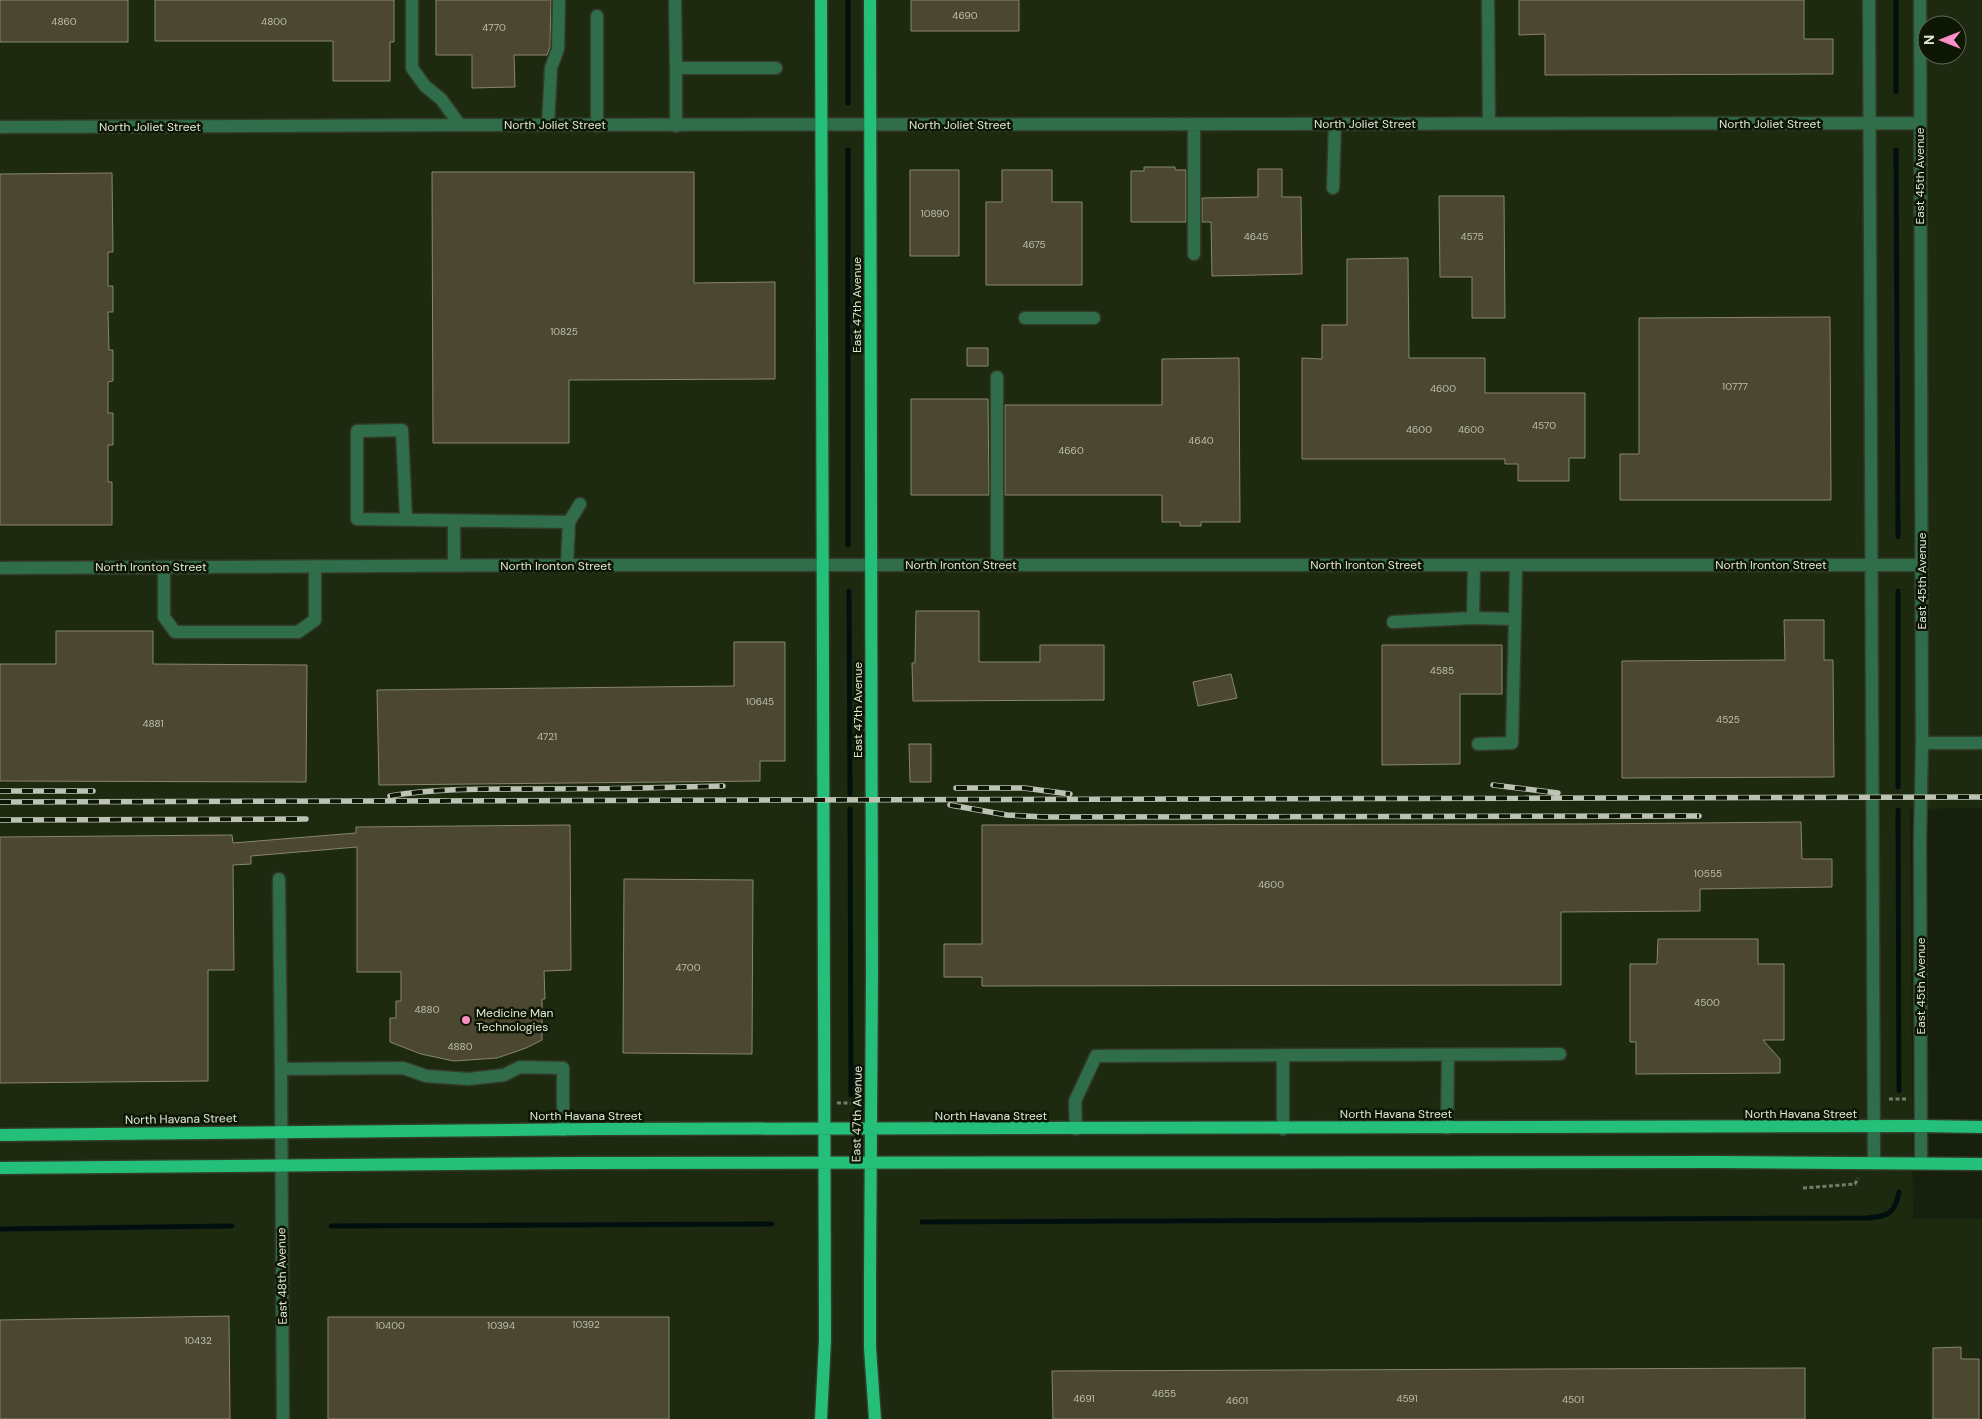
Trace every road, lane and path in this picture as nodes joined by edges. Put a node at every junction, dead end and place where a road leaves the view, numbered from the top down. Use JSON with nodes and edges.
{"nodes":[{"id":1,"x":412,"y":0,"type":"edge"},
{"id":2,"x":559,"y":0,"type":"edge"},
{"id":3,"x":676,"y":0,"type":"edge"},
{"id":4,"x":821,"y":0,"type":"edge"},
{"id":5,"x":870,"y":0,"type":"edge"},
{"id":6,"x":1488,"y":0,"type":"edge"},
{"id":7,"x":1869,"y":0,"type":"edge"},
{"id":8,"x":1920,"y":0,"type":"edge"},
{"id":9,"x":597,"y":16,"type":"dead end"},
{"id":10,"x":676,"y":68,"type":"junction"},
{"id":11,"x":776,"y":68,"type":"dead end"},
{"id":12,"x":1869,"y":123,"type":"junction"},
{"id":13,"x":1920,"y":123,"type":"junction"},
{"id":14,"x":1194,"y":124,"type":"junction"},
{"id":15,"x":1335,"y":124,"type":"junction"},
{"id":16,"x":1489,"y":124,"type":"junction"},
{"id":17,"x":460,"y":125,"type":"junction"},
{"id":18,"x":548,"y":125,"type":"junction"},
{"id":19,"x":821,"y":125,"type":"junction"},
{"id":20,"x":870,"y":125,"type":"junction"},
{"id":21,"x":597,"y":126,"type":"junction"},
{"id":22,"x":676,"y":126,"type":"junction"},
{"id":23,"x":0,"y":127,"type":"edge"},
{"id":24,"x":1333,"y":188,"type":"dead end"},
{"id":25,"x":1194,"y":254,"type":"dead end"},
{"id":26,"x":1025,"y":318,"type":"dead end"},
{"id":27,"x":1094,"y":318,"type":"dead end"},
{"id":28,"x":997,"y":377,"type":"dead end"},
{"id":29,"x":580,"y":504,"type":"dead end"},
{"id":30,"x":406,"y":519,"type":"junction"},
{"id":31,"x":454,"y":522,"type":"junction"},
{"id":32,"x":569,"y":522,"type":"junction"},
{"id":33,"x":567,"y":564,"type":"junction"},
{"id":34,"x":872,"y":564,"type":"junction"},
{"id":35,"x":997,"y":564,"type":"junction"},
{"id":36,"x":822,"y":565,"type":"junction"},
{"id":37,"x":1474,"y":565,"type":"junction"},
{"id":38,"x":1516,"y":565,"type":"junction"},
{"id":39,"x":1872,"y":565,"type":"junction"},
{"id":40,"x":1922,"y":565,"type":"junction"},
{"id":41,"x":315,"y":566,"type":"junction"},
{"id":42,"x":454,"y":566,"type":"junction"},
{"id":43,"x":164,"y":567,"type":"junction"},
{"id":44,"x":0,"y":568,"type":"edge"},
{"id":45,"x":1473,"y":618,"type":"junction"},
{"id":46,"x":1515,"y":619,"type":"junction"},
{"id":47,"x":1392,"y":622,"type":"dead end"},
{"id":48,"x":1922,"y":743,"type":"junction"},
{"id":49,"x":1982,"y":743,"type":"edge"},
{"id":50,"x":1478,"y":744,"type":"dead end"},
{"id":51,"x":279,"y":879,"type":"dead end"},
{"id":52,"x":1560,"y":1054,"type":"dead end"},
{"id":53,"x":1283,"y":1055,"type":"junction"},
{"id":54,"x":1448,"y":1055,"type":"junction"},
{"id":55,"x":281,"y":1069,"type":"junction"},
{"id":56,"x":1883,"y":1099,"type":"dead end"},
{"id":57,"x":1910,"y":1099,"type":"dead end"},
{"id":58,"x":836,"y":1103,"type":"dead end"},
{"id":59,"x":862,"y":1103,"type":"dead end"},
{"id":60,"x":1921,"y":1126,"type":"junction"},
{"id":61,"x":1873,"y":1127,"type":"junction"},
{"id":62,"x":1447,"y":1128,"type":"junction"},
{"id":63,"x":1982,"y":1128,"type":"edge"},
{"id":64,"x":1076,"y":1129,"type":"junction"},
{"id":65,"x":1284,"y":1129,"type":"junction"},
{"id":66,"x":563,"y":1130,"type":"junction"},
{"id":67,"x":824,"y":1130,"type":"junction"},
{"id":68,"x":872,"y":1130,"type":"junction"},
{"id":69,"x":281,"y":1132,"type":"junction"},
{"id":70,"x":0,"y":1135,"type":"edge"},
{"id":71,"x":1874,"y":1162,"type":"junction"},
{"id":72,"x":870,"y":1163,"type":"junction"},
{"id":73,"x":1921,"y":1163,"type":"junction"},
{"id":74,"x":824,"y":1164,"type":"junction"},
{"id":75,"x":1982,"y":1164,"type":"edge"},
{"id":76,"x":281,"y":1166,"type":"junction"},
{"id":77,"x":0,"y":1168,"type":"edge"},
{"id":78,"x":1858,"y":1178,"type":"dead end"},
{"id":79,"x":1803,"y":1188,"type":"dead end"},
{"id":80,"x":283,"y":1419,"type":"edge"},
{"id":81,"x":820,"y":1419,"type":"edge"},
{"id":82,"x":875,"y":1419,"type":"edge"}],
"edges":[{"from":1,"to":17,"type":"street"},
{"from":2,"to":18,"type":"street"},
{"from":3,"to":10,"type":"street"},
{"from":4,"to":19,"type":"main road"},
{"from":5,"to":20,"type":"main road","name":"East 47th Avenue"},
{"from":6,"to":16,"type":"street"},
{"from":7,"to":12,"type":"street"},
{"from":8,"to":13,"type":"street","name":"East 45th Avenue"},
{"from":9,"to":21,"type":"street"},
{"from":10,"to":11,"type":"street"},
{"from":10,"to":22,"type":"street"},
{"from":12,"to":13,"type":"street","name":"North Joliet Street"},
{"from":12,"to":16,"type":"street","name":"North Joliet Street"},
{"from":12,"to":39,"type":"street"},
{"from":13,"to":40,"type":"street","name":"East 45th Avenue"},
{"from":14,"to":15,"type":"street","name":"North Joliet Street"},
{"from":14,"to":20,"type":"street","name":"North Joliet Street"},
{"from":14,"to":25,"type":"street"},
{"from":15,"to":16,"type":"street","name":"North Joliet Street"},
{"from":15,"to":24,"type":"street"},
{"from":17,"to":18,"type":"street","name":"North Joliet Street"},
{"from":17,"to":23,"type":"street","name":"North Joliet Street"},
{"from":18,"to":21,"type":"street","name":"North Joliet Street"},
{"from":19,"to":20,"type":"street","name":"North Joliet Street"},
{"from":19,"to":22,"type":"street","name":"North Joliet Street"},
{"from":19,"to":36,"type":"main road"},
{"from":20,"to":34,"type":"main road","name":"East 47th Avenue"},
{"from":21,"to":22,"type":"street","name":"North Joliet Street"},
{"from":26,"to":27,"type":"street"},
{"from":28,"to":35,"type":"street"},
{"from":29,"to":32,"type":"street"},
{"from":30,"to":30,"type":"street"},
{"from":30,"to":31,"type":"street"},
{"from":31,"to":32,"type":"street"},
{"from":31,"to":42,"type":"street"},
{"from":32,"to":33,"type":"street"},
{"from":33,"to":36,"type":"street","name":"North Ironton Street"},
{"from":33,"to":42,"type":"street","name":"North Ironton Street"},
{"from":34,"to":35,"type":"street","name":"North Ironton Street"},
{"from":34,"to":36,"type":"street","name":"North Ironton Street"},
{"from":34,"to":68,"type":"main road","name":"East 47th Avenue"},
{"from":35,"to":37,"type":"street","name":"North Ironton Street"},
{"from":36,"to":67,"type":"main road"},
{"from":37,"to":38,"type":"street","name":"North Ironton Street"},
{"from":37,"to":45,"type":"street"},
{"from":38,"to":39,"type":"street","name":"North Ironton Street"},
{"from":38,"to":46,"type":"street"},
{"from":39,"to":40,"type":"street","name":"North Ironton Street"},
{"from":39,"to":61,"type":"street"},
{"from":40,"to":48,"type":"street","name":"East 45th Avenue"},
{"from":41,"to":42,"type":"street","name":"North Ironton Street"},
{"from":41,"to":43,"type":"street","name":"North Ironton Street"},
{"from":41,"to":43,"type":"street"},
{"from":43,"to":44,"type":"street","name":"North Ironton Street"},
{"from":45,"to":46,"type":"street"},
{"from":45,"to":47,"type":"street"},
{"from":46,"to":50,"type":"street"},
{"from":48,"to":49,"type":"street"},
{"from":48,"to":60,"type":"street","name":"East 45th Avenue"},
{"from":51,"to":55,"type":"street","name":"East 48th Avenue"},
{"from":52,"to":54,"type":"street"},
{"from":53,"to":54,"type":"street"},
{"from":53,"to":64,"type":"street"},
{"from":53,"to":65,"type":"street"},
{"from":54,"to":62,"type":"street"},
{"from":55,"to":66,"type":"street"},
{"from":55,"to":69,"type":"street","name":"East 48th Avenue"},
{"from":56,"to":57,"type":"path"},
{"from":58,"to":59,"type":"path"},
{"from":60,"to":61,"type":"main road","name":"North Havana Street"},
{"from":60,"to":63,"type":"main road","name":"North Havana Street"},
{"from":60,"to":73,"type":"street","name":"East 45th Avenue"},
{"from":61,"to":62,"type":"main road","name":"North Havana Street"},
{"from":61,"to":71,"type":"street"},
{"from":62,"to":65,"type":"main road","name":"North Havana Street"},
{"from":64,"to":65,"type":"main road","name":"North Havana Street"},
{"from":64,"to":68,"type":"main road","name":"North Havana Street"},
{"from":66,"to":67,"type":"main road","name":"North Havana Street"},
{"from":66,"to":69,"type":"main road","name":"North Havana Street"},
{"from":67,"to":68,"type":"main road","name":"North Havana Street"},
{"from":67,"to":74,"type":"main road"},
{"from":68,"to":72,"type":"main road","name":"East 47th Avenue"},
{"from":69,"to":70,"type":"main road","name":"North Havana Street"},
{"from":69,"to":76,"type":"street","name":"East 48th Avenue"},
{"from":71,"to":72,"type":"main road"},
{"from":71,"to":73,"type":"main road"},
{"from":72,"to":74,"type":"main road"},
{"from":72,"to":82,"type":"main road","name":"East 47th Avenue"},
{"from":73,"to":75,"type":"main road"},
{"from":74,"to":76,"type":"main road"},
{"from":74,"to":81,"type":"main road"},
{"from":76,"to":77,"type":"main road"},
{"from":76,"to":80,"type":"street","name":"East 48th Avenue"},
{"from":78,"to":79,"type":"path"}]}
